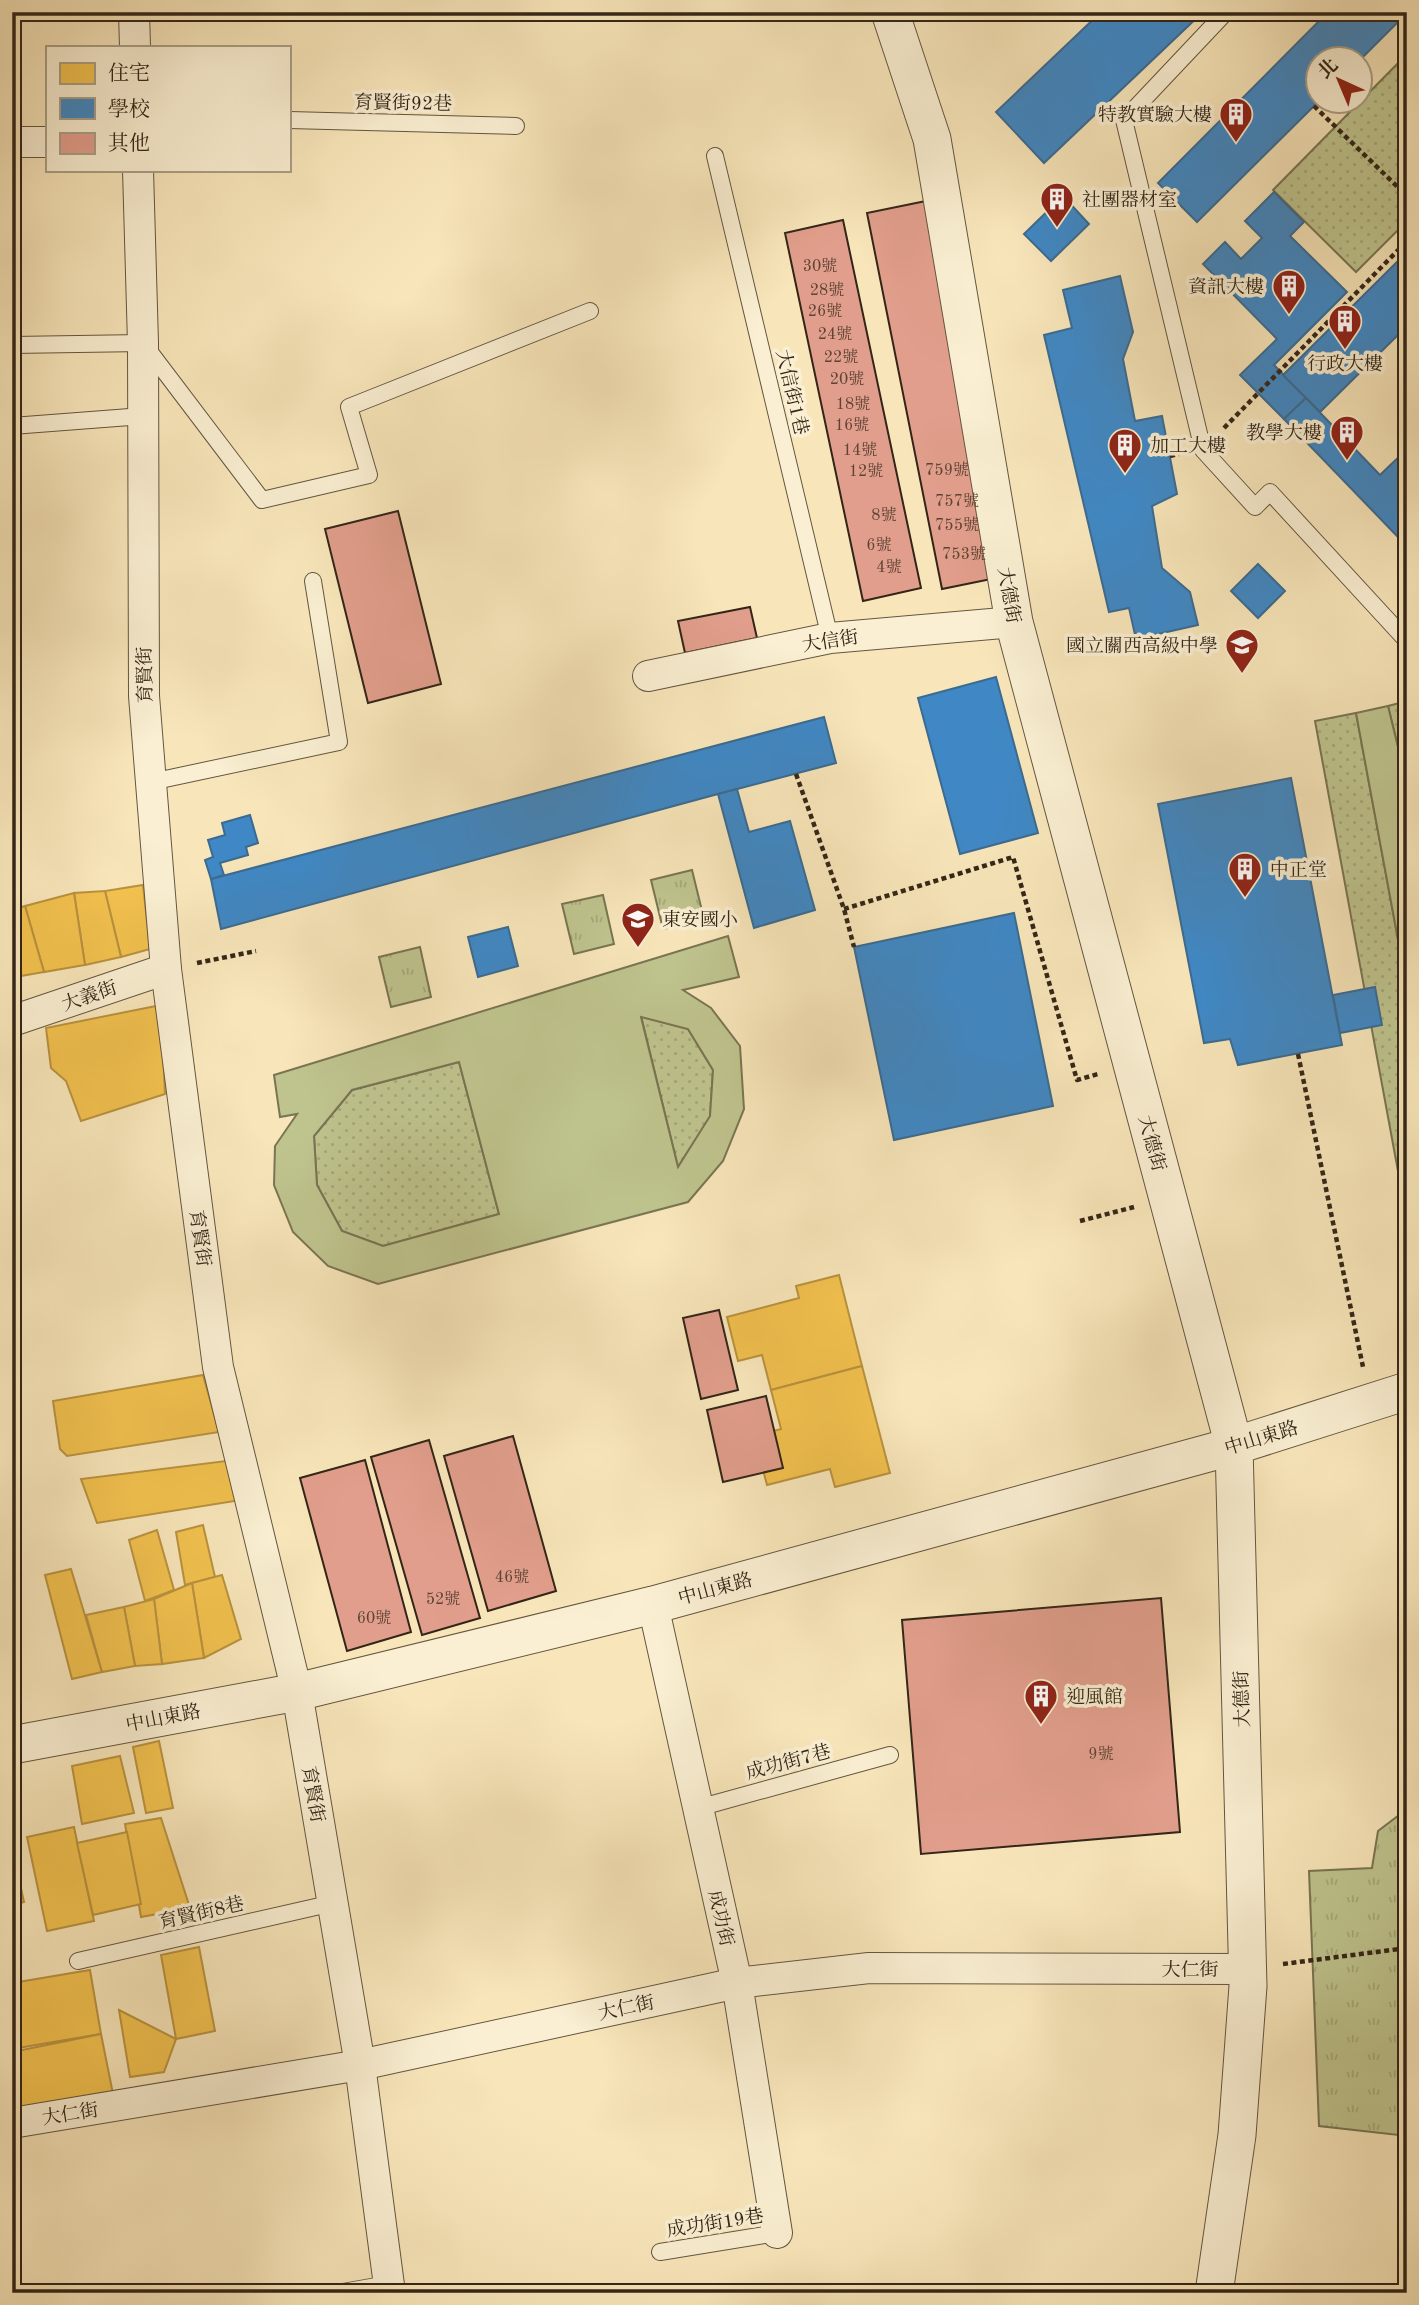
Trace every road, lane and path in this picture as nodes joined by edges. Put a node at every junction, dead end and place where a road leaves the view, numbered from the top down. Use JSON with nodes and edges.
{"nodes":[{"id":1,"x":134,"y":12,"type":"edge"},
{"id":2,"x":890,"y":12,"type":"edge"},
{"id":3,"x":1226,"y":12,"type":"edge"},
{"id":4,"x":135,"y":46,"type":"edge"},
{"id":5,"x":1324,"y":116,"type":"edge"},
{"id":6,"x":290,"y":120,"type":"edge"},
{"id":7,"x":516,"y":126,"type":"dead end"},
{"id":8,"x":12,"y":142,"type":"edge"},
{"id":9,"x":46,"y":142,"type":"edge"},
{"id":10,"x":715,"y":156,"type":"dead end"},
{"id":11,"x":138,"y":172,"type":"edge"},
{"id":12,"x":1407,"y":196,"type":"edge"},
{"id":13,"x":1407,"y":241,"type":"edge"},
{"id":14,"x":590,"y":311,"type":"dead end"},
{"id":15,"x":143,"y":343,"type":"junction"},
{"id":16,"x":12,"y":345,"type":"edge"},
{"id":17,"x":143,"y":416,"type":"junction"},
{"id":18,"x":12,"y":426,"type":"edge"},
{"id":19,"x":1203,"y":450,"type":"junction"},
{"id":20,"x":1170,"y":456,"type":"dead end"},
{"id":21,"x":313,"y":581,"type":"dead end"},
{"id":22,"x":1014,"y":622,"type":"junction"},
{"id":23,"x":830,"y":638,"type":"junction"},
{"id":24,"x":1407,"y":641,"type":"edge"},
{"id":25,"x":648,"y":677,"type":"dead end"},
{"id":26,"x":796,"y":774,"type":"dead end"},
{"id":27,"x":151,"y":782,"type":"junction"},
{"id":28,"x":844,"y":909,"type":"junction"},
{"id":29,"x":854,"y":947,"type":"dead end"},
{"id":30,"x":256,"y":951,"type":"dead end"},
{"id":31,"x":166,"y":969,"type":"junction"},
{"id":32,"x":12,"y":1021,"type":"edge"},
{"id":33,"x":1298,"y":1054,"type":"dead end"},
{"id":34,"x":1132,"y":1065,"type":"junction"},
{"id":35,"x":1168,"y":1198,"type":"junction"},
{"id":36,"x":1080,"y":1221,"type":"dead end"},
{"id":37,"x":1407,"y":1391,"type":"edge"},
{"id":38,"x":1370,"y":1402,"type":"junction"},
{"id":39,"x":1234,"y":1446,"type":"junction"},
{"id":40,"x":653,"y":1605,"type":"junction"},
{"id":41,"x":297,"y":1692,"type":"junction"},
{"id":42,"x":12,"y":1745,"type":"edge"},
{"id":43,"x":890,"y":1755,"type":"dead end"},
{"id":44,"x":698,"y":1808,"type":"junction"},
{"id":45,"x":333,"y":1903,"type":"junction"},
{"id":46,"x":1407,"y":1948,"type":"edge"},
{"id":47,"x":78,"y":1961,"type":"dead end"},
{"id":48,"x":1248,"y":1969,"type":"junction"},
{"id":49,"x":737,"y":1983,"type":"junction"},
{"id":50,"x":360,"y":2065,"type":"junction"},
{"id":51,"x":12,"y":2123,"type":"edge"},
{"id":52,"x":776,"y":2233,"type":"joint"},
{"id":53,"x":660,"y":2252,"type":"dead end"},
{"id":54,"x":389,"y":2288,"type":"edge"},
{"id":55,"x":337,"y":2293,"type":"edge"},
{"id":56,"x":1214,"y":2293,"type":"edge"}],
"edges":[{"from":1,"to":4,"type":"street"},
{"from":2,"to":22,"type":"street","name":"大德街"},
{"from":3,"to":19,"type":"lane"},
{"from":5,"to":12,"type":"path"},
{"from":6,"to":7,"type":"lane","name":"育賢街92巷"},
{"from":8,"to":9,"type":"street"},
{"from":10,"to":23,"type":"lane","name":"大信街1巷"},
{"from":11,"to":15,"type":"street","name":"育賢街"},
{"from":13,"to":19,"type":"path"},
{"from":14,"to":15,"type":"lane"},
{"from":15,"to":16,"type":"lane"},
{"from":15,"to":17,"type":"street","name":"育賢街"},
{"from":17,"to":18,"type":"lane"},
{"from":17,"to":27,"type":"street","name":"育賢街"},
{"from":19,"to":20,"type":"path"},
{"from":19,"to":24,"type":"lane"},
{"from":21,"to":27,"type":"lane"},
{"from":22,"to":23,"type":"street","name":"大信街"},
{"from":22,"to":34,"type":"street","name":"大德街"},
{"from":23,"to":25,"type":"street","name":"大信街"},
{"from":26,"to":28,"type":"path"},
{"from":27,"to":31,"type":"street","name":"育賢街"},
{"from":28,"to":29,"type":"path"},
{"from":28,"to":34,"type":"path"},
{"from":30,"to":31,"type":"path"},
{"from":31,"to":32,"type":"street","name":"大義街"},
{"from":31,"to":41,"type":"street","name":"育賢街"},
{"from":33,"to":38,"type":"path"},
{"from":34,"to":35,"type":"street","name":"大德街"},
{"from":35,"to":36,"type":"path"},
{"from":35,"to":39,"type":"street","name":"大德街"},
{"from":37,"to":38,"type":"street","name":"中山東路"},
{"from":38,"to":39,"type":"street","name":"中山東路"},
{"from":39,"to":40,"type":"street","name":"中山東路"},
{"from":39,"to":48,"type":"street","name":"大德街"},
{"from":40,"to":41,"type":"street","name":"中山東路"},
{"from":40,"to":44,"type":"street","name":"成功街"},
{"from":41,"to":42,"type":"street","name":"中山東路"},
{"from":41,"to":45,"type":"street","name":"育賢街"},
{"from":43,"to":44,"type":"lane","name":"成功街7巷"},
{"from":44,"to":49,"type":"street","name":"成功街"},
{"from":45,"to":47,"type":"lane","name":"育賢街8巷"},
{"from":45,"to":50,"type":"street","name":"育賢街"},
{"from":46,"to":48,"type":"path"},
{"from":48,"to":49,"type":"street","name":"大仁街"},
{"from":48,"to":56,"type":"street","name":"大德街"},
{"from":49,"to":50,"type":"street","name":"大仁街"},
{"from":49,"to":52,"type":"street","name":"成功街"},
{"from":50,"to":51,"type":"street","name":"大仁街"},
{"from":50,"to":54,"type":"street","name":"育賢街"},
{"from":52,"to":53,"type":"lane","name":"成功街19巷"},
{"from":54,"to":55,"type":"lane"}]}
